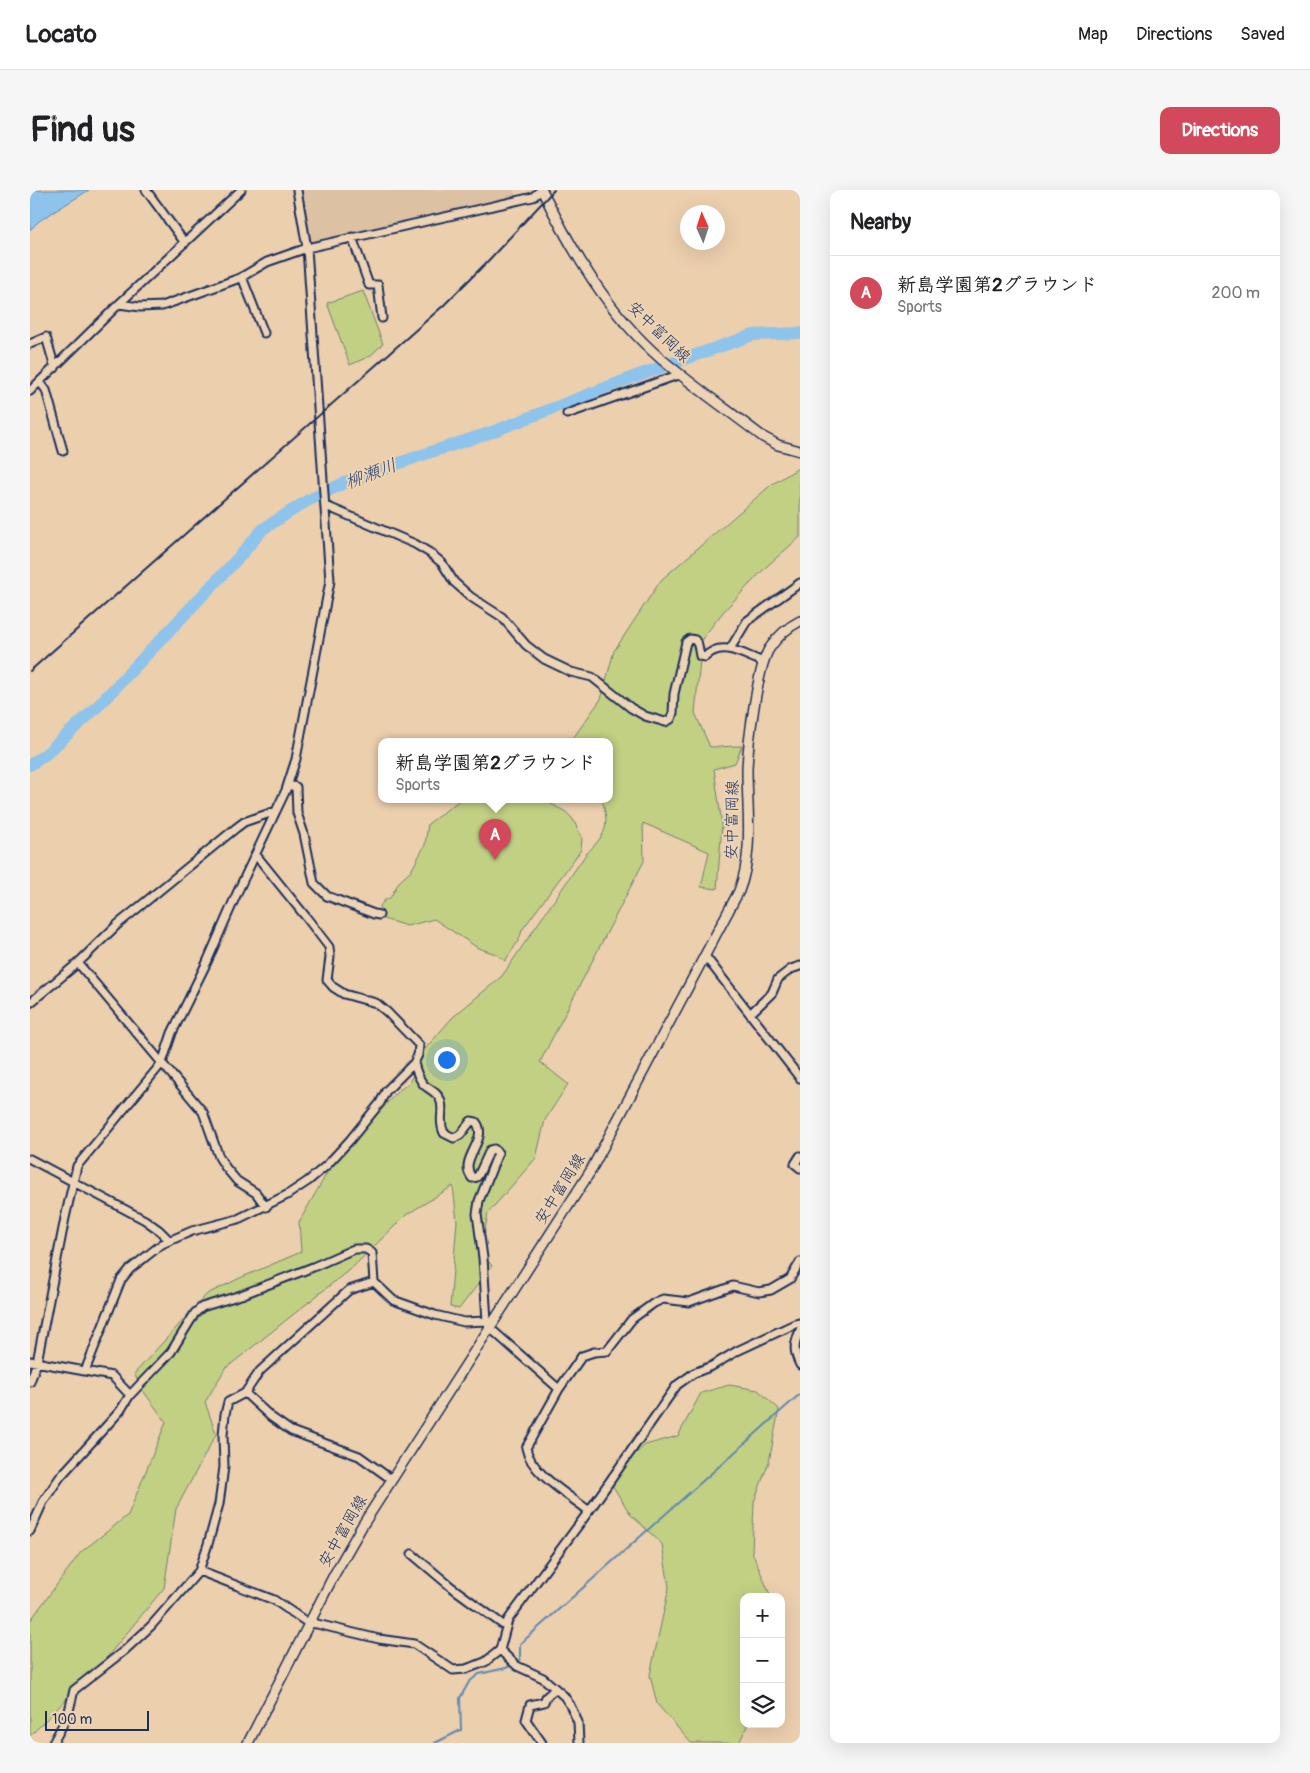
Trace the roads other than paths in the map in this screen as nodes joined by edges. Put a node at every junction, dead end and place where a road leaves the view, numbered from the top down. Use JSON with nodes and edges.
{"nodes":[{"id":1,"x":146,"y":190,"type":"edge"},
{"id":2,"x":241,"y":190,"type":"edge"},
{"id":3,"x":296,"y":190,"type":"edge"},
{"id":4,"x":541,"y":190,"type":"edge"},
{"id":5,"x":352,"y":238,"type":"junction"},
{"id":6,"x":185,"y":243,"type":"junction"},
{"id":7,"x":306,"y":248,"type":"junction"},
{"id":8,"x":242,"y":277,"type":"junction"},
{"id":9,"x":119,"y":304,"type":"junction"},
{"id":10,"x":382,"y":318,"type":"dead end"},
{"id":11,"x":264,"y":333,"type":"dead end"},
{"id":12,"x":30,"y":344,"type":"edge"},
{"id":13,"x":55,"y":368,"type":"junction"},
{"id":14,"x":680,"y":374,"type":"junction"},
{"id":15,"x":40,"y":382,"type":"junction"},
{"id":16,"x":30,"y":391,"type":"edge"},
{"id":17,"x":567,"y":414,"type":"dead end"},
{"id":18,"x":63,"y":451,"type":"dead end"},
{"id":19,"x":800,"y":451,"type":"edge"},
{"id":20,"x":325,"y":504,"type":"junction"},
{"id":21,"x":800,"y":583,"type":"edge"},
{"id":22,"x":800,"y":620,"type":"edge"},
{"id":23,"x":730,"y":649,"type":"junction"},
{"id":24,"x":764,"y":662,"type":"junction"},
{"id":25,"x":288,"y":785,"type":"junction"},
{"id":26,"x":276,"y":810,"type":"junction"},
{"id":27,"x":256,"y":854,"type":"junction"},
{"id":28,"x":379,"y":915,"type":"dead end"},
{"id":29,"x":705,"y":956,"type":"junction"},
{"id":30,"x":78,"y":963,"type":"junction"},
{"id":31,"x":800,"y":966,"type":"edge"},
{"id":32,"x":30,"y":1003,"type":"edge"},
{"id":33,"x":750,"y":1014,"type":"junction"},
{"id":34,"x":162,"y":1063,"type":"junction"},
{"id":35,"x":414,"y":1063,"type":"junction"},
{"id":36,"x":800,"y":1078,"type":"edge"},
{"id":37,"x":800,"y":1156,"type":"edge"},
{"id":38,"x":30,"y":1159,"type":"edge"},
{"id":39,"x":800,"y":1168,"type":"edge"},
{"id":40,"x":72,"y":1182,"type":"junction"},
{"id":41,"x":266,"y":1206,"type":"junction"},
{"id":42,"x":168,"y":1240,"type":"junction"},
{"id":43,"x":800,"y":1262,"type":"edge"},
{"id":44,"x":374,"y":1282,"type":"junction"},
{"id":45,"x":800,"y":1323,"type":"edge"},
{"id":46,"x":489,"y":1324,"type":"junction"},
{"id":47,"x":800,"y":1330,"type":"edge"},
{"id":48,"x":34,"y":1362,"type":"edge"},
{"id":49,"x":800,"y":1365,"type":"edge"},
{"id":50,"x":85,"y":1371,"type":"junction"},
{"id":51,"x":30,"y":1382,"type":"edge"},
{"id":52,"x":559,"y":1389,"type":"junction"},
{"id":53,"x":245,"y":1392,"type":"junction"},
{"id":54,"x":130,"y":1395,"type":"junction"},
{"id":55,"x":391,"y":1479,"type":"junction"},
{"id":56,"x":589,"y":1511,"type":"junction"},
{"id":57,"x":30,"y":1531,"type":"edge"},
{"id":58,"x":412,"y":1554,"type":"dead end"},
{"id":59,"x":199,"y":1571,"type":"junction"},
{"id":60,"x":308,"y":1623,"type":"junction"},
{"id":61,"x":506,"y":1627,"type":"junction"},
{"id":62,"x":500,"y":1650,"type":"junction"},
{"id":63,"x":555,"y":1689,"type":"junction"},
{"id":64,"x":53,"y":1743,"type":"edge"},
{"id":65,"x":248,"y":1743,"type":"edge"},
{"id":66,"x":542,"y":1743,"type":"edge"},
{"id":67,"x":579,"y":1743,"type":"edge"}],
"edges":[{"from":1,"to":6,"type":"street"},
{"from":2,"to":6,"type":"street"},
{"from":3,"to":7,"type":"street"},
{"from":4,"to":5,"type":"street"},
{"from":4,"to":14,"type":"main road","name":"安中富岡線"},
{"from":5,"to":7,"type":"street"},
{"from":5,"to":10,"type":"street"},
{"from":6,"to":9,"type":"street"},
{"from":7,"to":8,"type":"street"},
{"from":7,"to":20,"type":"street"},
{"from":8,"to":9,"type":"street"},
{"from":8,"to":11,"type":"street"},
{"from":9,"to":13,"type":"street"},
{"from":12,"to":13,"type":"street"},
{"from":13,"to":15,"type":"street"},
{"from":14,"to":17,"type":"street"},
{"from":14,"to":19,"type":"main road","name":"安中富岡線"},
{"from":15,"to":16,"type":"street"},
{"from":15,"to":18,"type":"street"},
{"from":20,"to":23,"type":"street"},
{"from":20,"to":25,"type":"street"},
{"from":21,"to":23,"type":"street"},
{"from":22,"to":24,"type":"main road","name":"安中富岡線"},
{"from":23,"to":24,"type":"street"},
{"from":24,"to":29,"type":"main road","name":"安中富岡線"},
{"from":25,"to":26,"type":"street"},
{"from":25,"to":28,"type":"street"},
{"from":26,"to":27,"type":"street"},
{"from":26,"to":30,"type":"street"},
{"from":27,"to":34,"type":"street"},
{"from":27,"to":35,"type":"street"},
{"from":29,"to":33,"type":"street"},
{"from":29,"to":46,"type":"main road","name":"安中富岡線"},
{"from":30,"to":32,"type":"street"},
{"from":30,"to":34,"type":"street"},
{"from":31,"to":33,"type":"street"},
{"from":33,"to":36,"type":"street"},
{"from":34,"to":40,"type":"street"},
{"from":34,"to":41,"type":"street"},
{"from":35,"to":41,"type":"street"},
{"from":35,"to":46,"type":"street"},
{"from":37,"to":39,"type":"street"},
{"from":38,"to":40,"type":"street"},
{"from":40,"to":42,"type":"street"},
{"from":40,"to":48,"type":"street"},
{"from":41,"to":42,"type":"street"},
{"from":42,"to":50,"type":"street"},
{"from":43,"to":52,"type":"street"},
{"from":44,"to":46,"type":"street"},
{"from":44,"to":53,"type":"street"},
{"from":44,"to":54,"type":"street"},
{"from":45,"to":56,"type":"street"},
{"from":46,"to":52,"type":"street"},
{"from":46,"to":55,"type":"main road","name":"安中富岡線"},
{"from":47,"to":49,"type":"street"},
{"from":48,"to":50,"type":"street"},
{"from":48,"to":51,"type":"street"},
{"from":50,"to":54,"type":"street"},
{"from":52,"to":56,"type":"street"},
{"from":53,"to":55,"type":"street"},
{"from":53,"to":59,"type":"street"},
{"from":54,"to":57,"type":"street"},
{"from":55,"to":60,"type":"main road","name":"安中富岡線"},
{"from":56,"to":61,"type":"street"},
{"from":58,"to":61,"type":"street"},
{"from":59,"to":60,"type":"street"},
{"from":59,"to":64,"type":"street"},
{"from":60,"to":62,"type":"street"},
{"from":60,"to":65,"type":"main road","name":"安中富岡線"},
{"from":61,"to":62,"type":"street"},
{"from":62,"to":63,"type":"street"},
{"from":63,"to":66,"type":"street"},
{"from":63,"to":67,"type":"street"}]}
